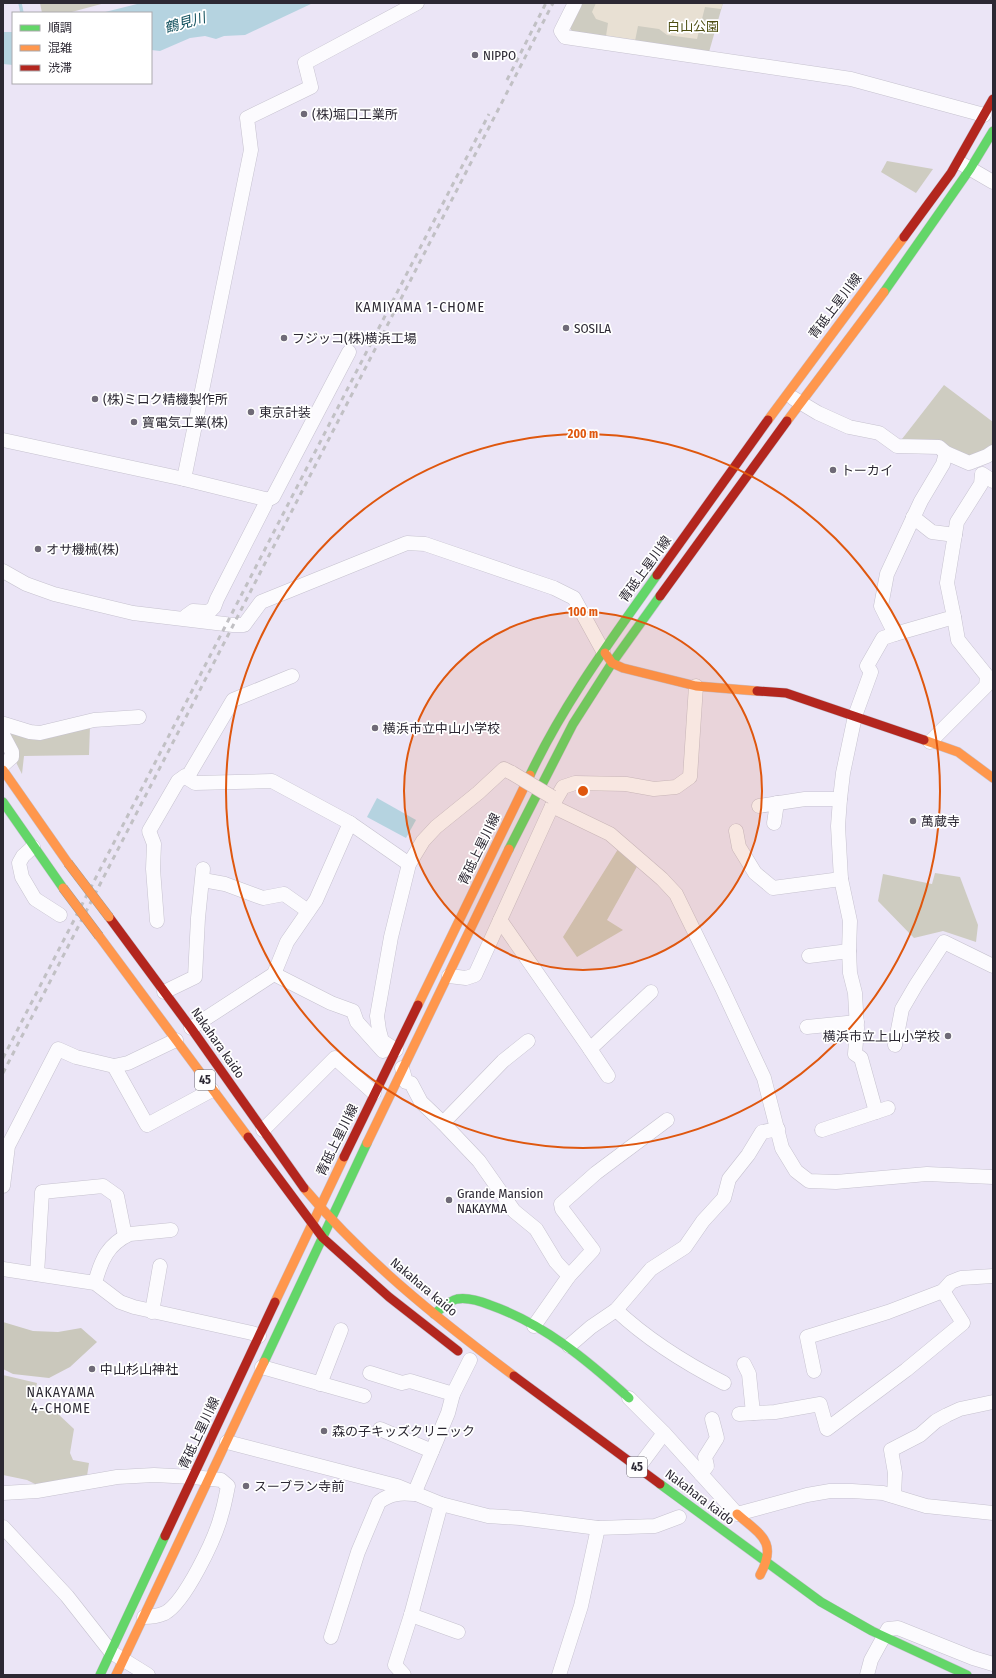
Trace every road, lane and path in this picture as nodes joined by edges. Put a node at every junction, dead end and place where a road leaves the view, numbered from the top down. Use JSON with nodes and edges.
{"nodes":[{"id":1,"x":417,"y":3,"type":"edge"},
{"id":2,"x":575,"y":3,"type":"edge"},
{"id":3,"x":993,"y":99,"type":"edge"},
{"id":4,"x":984,"y":115,"type":"junction"},
{"id":5,"x":993,"y":131,"type":"edge"},
{"id":6,"x":964,"y":165,"type":"junction"},
{"id":7,"x":247,"y":172,"type":"junction"},
{"id":8,"x":231,"y":175,"type":"dead end"},
{"id":9,"x":993,"y":182,"type":"edge"},
{"id":10,"x":349,"y":352,"type":"dead end"},
{"id":11,"x":787,"y":394,"type":"junction"},
{"id":12,"x":801,"y":402,"type":"junction"},
{"id":13,"x":3,"y":440,"type":"edge"},
{"id":14,"x":993,"y":452,"type":"edge"},
{"id":15,"x":946,"y":453,"type":"junction"},
{"id":16,"x":969,"y":463,"type":"junction"},
{"id":17,"x":988,"y":478,"type":"edge"},
{"id":18,"x":184,"y":479,"type":"junction"},
{"id":19,"x":265,"y":501,"type":"junction"},
{"id":20,"x":913,"y":517,"type":"junction"},
{"id":21,"x":955,"y":535,"type":"junction"},
{"id":22,"x":3,"y":571,"type":"edge"},
{"id":23,"x":954,"y":617,"type":"junction"},
{"id":24,"x":183,"y":619,"type":"junction"},
{"id":25,"x":895,"y":634,"type":"junction"},
{"id":26,"x":603,"y":651,"type":"junction"},
{"id":27,"x":612,"y":663,"type":"junction"},
{"id":28,"x":292,"y":676,"type":"dead end"},
{"id":29,"x":696,"y":686,"type":"junction"},
{"id":30,"x":855,"y":716,"type":"junction"},
{"id":31,"x":139,"y":717,"type":"dead end"},
{"id":32,"x":3,"y":730,"type":"edge"},
{"id":33,"x":3,"y":735,"type":"edge"},
{"id":34,"x":930,"y":742,"type":"junction"},
{"id":35,"x":3,"y":765,"type":"edge"},
{"id":36,"x":3,"y":770,"type":"edge"},
{"id":37,"x":187,"y":778,"type":"junction"},
{"id":38,"x":993,"y":778,"type":"edge"},
{"id":39,"x":840,"y":799,"type":"junction"},
{"id":40,"x":553,"y":801,"type":"junction"},
{"id":41,"x":3,"y":802,"type":"edge"},
{"id":42,"x":777,"y":802,"type":"junction"},
{"id":43,"x":758,"y":806,"type":"dead end"},
{"id":44,"x":350,"y":823,"type":"junction"},
{"id":45,"x":774,"y":823,"type":"dead end"},
{"id":46,"x":736,"y":831,"type":"dead end"},
{"id":47,"x":33,"y":847,"type":"junction"},
{"id":48,"x":409,"y":864,"type":"junction"},
{"id":49,"x":841,"y":879,"type":"junction"},
{"id":50,"x":308,"y":911,"type":"junction"},
{"id":51,"x":60,"y":915,"type":"dead end"},
{"id":52,"x":500,"y":920,"type":"junction"},
{"id":53,"x":157,"y":921,"type":"dead end"},
{"id":54,"x":849,"y":951,"type":"junction"},
{"id":55,"x":809,"y":956,"type":"dead end"},
{"id":56,"x":993,"y":966,"type":"edge"},
{"id":57,"x":274,"y":974,"type":"junction"},
{"id":58,"x":449,"y":976,"type":"junction"},
{"id":59,"x":164,"y":992,"type":"junction"},
{"id":60,"x":651,"y":992,"type":"dead end"},
{"id":61,"x":857,"y":1022,"type":"junction"},
{"id":62,"x":807,"y":1027,"type":"dead end"},
{"id":63,"x":191,"y":1028,"type":"junction"},
{"id":64,"x":176,"y":1040,"type":"junction"},
{"id":65,"x":528,"y":1041,"type":"dead end"},
{"id":66,"x":895,"y":1045,"type":"dead end"},
{"id":67,"x":590,"y":1049,"type":"junction"},
{"id":68,"x":397,"y":1060,"type":"junction"},
{"id":69,"x":114,"y":1066,"type":"junction"},
{"id":70,"x":608,"y":1076,"type":"dead end"},
{"id":71,"x":212,"y":1090,"type":"junction"},
{"id":72,"x":374,"y":1093,"type":"junction"},
{"id":73,"x":667,"y":1120,"type":"dead end"},
{"id":74,"x":443,"y":1123,"type":"junction"},
{"id":75,"x":778,"y":1129,"type":"junction"},
{"id":76,"x":263,"y":1130,"type":"junction"},
{"id":77,"x":822,"y":1130,"type":"dead end"},
{"id":78,"x":993,"y":1177,"type":"edge"},
{"id":79,"x":3,"y":1186,"type":"edge"},
{"id":80,"x":320,"y":1206,"type":"junction"},
{"id":81,"x":331,"y":1220,"type":"junction"},
{"id":82,"x":312,"y":1225,"type":"junction"},
{"id":83,"x":171,"y":1230,"type":"dead end"},
{"id":84,"x":125,"y":1236,"type":"junction"},
{"id":85,"x":323,"y":1238,"type":"junction"},
{"id":86,"x":160,"y":1266,"type":"dead end"},
{"id":87,"x":3,"y":1268,"type":"edge"},
{"id":88,"x":37,"y":1274,"type":"junction"},
{"id":89,"x":569,"y":1276,"type":"junction"},
{"id":90,"x":993,"y":1276,"type":"edge"},
{"id":91,"x":95,"y":1283,"type":"junction"},
{"id":92,"x":942,"y":1291,"type":"junction"},
{"id":93,"x":616,"y":1310,"type":"junction"},
{"id":94,"x":152,"y":1312,"type":"junction"},
{"id":95,"x":434,"y":1314,"type":"junction"},
{"id":96,"x":534,"y":1326,"type":"junction"},
{"id":97,"x":341,"y":1330,"type":"dead end"},
{"id":98,"x":259,"y":1336,"type":"junction"},
{"id":99,"x":569,"y":1346,"type":"junction"},
{"id":100,"x":475,"y":1364,"type":"joint"},
{"id":101,"x":744,"y":1364,"type":"dead end"},
{"id":102,"x":262,"y":1367,"type":"junction"},
{"id":103,"x":814,"y":1371,"type":"dead end"},
{"id":104,"x":370,"y":1373,"type":"dead end"},
{"id":105,"x":724,"y":1383,"type":"dead end"},
{"id":106,"x":320,"y":1384,"type":"junction"},
{"id":107,"x":453,"y":1394,"type":"junction"},
{"id":108,"x":364,"y":1396,"type":"dead end"},
{"id":109,"x":629,"y":1398,"type":"joint"},
{"id":110,"x":993,"y":1402,"type":"edge"},
{"id":111,"x":753,"y":1413,"type":"junction"},
{"id":112,"x":739,"y":1414,"type":"dead end"},
{"id":113,"x":712,"y":1419,"type":"dead end"},
{"id":114,"x":380,"y":1429,"type":"dead end"},
{"id":115,"x":664,"y":1433,"type":"junction"},
{"id":116,"x":227,"y":1442,"type":"junction"},
{"id":117,"x":432,"y":1451,"type":"junction"},
{"id":118,"x":638,"y":1468,"type":"junction"},
{"id":119,"x":701,"y":1474,"type":"junction"},
{"id":120,"x":193,"y":1477,"type":"junction"},
{"id":121,"x":210,"y":1478,"type":"junction"},
{"id":122,"x":3,"y":1493,"type":"edge"},
{"id":123,"x":414,"y":1494,"type":"junction"},
{"id":124,"x":894,"y":1496,"type":"junction"},
{"id":125,"x":441,"y":1504,"type":"junction"},
{"id":126,"x":993,"y":1513,"type":"edge"},
{"id":127,"x":737,"y":1514,"type":"junction"},
{"id":128,"x":679,"y":1516,"type":"dead end"},
{"id":129,"x":3,"y":1527,"type":"edge"},
{"id":130,"x":598,"y":1528,"type":"junction"},
{"id":131,"x":768,"y":1563,"type":"junction"},
{"id":132,"x":760,"y":1575,"type":"dead end"},
{"id":133,"x":411,"y":1615,"type":"junction"},
{"id":134,"x":144,"y":1617,"type":"junction"},
{"id":135,"x":458,"y":1632,"type":"dead end"},
{"id":136,"x":331,"y":1637,"type":"dead end"},
{"id":137,"x":884,"y":1637,"type":"junction"},
{"id":138,"x":111,"y":1652,"type":"junction"},
{"id":139,"x":123,"y":1660,"type":"junction"},
{"id":140,"x":993,"y":1664,"type":"edge"},
{"id":141,"x":100,"y":1675,"type":"edge"},
{"id":142,"x":116,"y":1675,"type":"edge"},
{"id":143,"x":148,"y":1675,"type":"edge"},
{"id":144,"x":404,"y":1675,"type":"edge"},
{"id":145,"x":559,"y":1675,"type":"edge"},
{"id":146,"x":867,"y":1675,"type":"edge"},
{"id":147,"x":968,"y":1675,"type":"edge"}],
"edges":[{"from":1,"to":7,"type":"street"},
{"from":2,"to":4,"type":"street"},
{"from":3,"to":4,"type":"main road","name":"青砥上星川線"},
{"from":4,"to":6,"type":"main road","name":"青砥上星川線"},
{"from":5,"to":6,"type":"main road","name":"青砥上星川線"},
{"from":6,"to":9,"type":"street"},
{"from":6,"to":11,"type":"main road","name":"青砥上星川線"},
{"from":6,"to":12,"type":"main road","name":"青砥上星川線"},
{"from":7,"to":8,"type":"street"},
{"from":7,"to":18,"type":"street"},
{"from":10,"to":19,"type":"street"},
{"from":11,"to":12,"type":"street"},
{"from":11,"to":26,"type":"main road","name":"青砥上星川線"},
{"from":12,"to":15,"type":"street"},
{"from":12,"to":27,"type":"main road","name":"青砥上星川線"},
{"from":13,"to":18,"type":"street"},
{"from":14,"to":16,"type":"street"},
{"from":15,"to":16,"type":"street"},
{"from":15,"to":20,"type":"street"},
{"from":16,"to":17,"type":"street"},
{"from":17,"to":21,"type":"street"},
{"from":18,"to":19,"type":"street"},
{"from":19,"to":24,"type":"street"},
{"from":20,"to":21,"type":"street"},
{"from":20,"to":25,"type":"street"},
{"from":21,"to":23,"type":"street"},
{"from":22,"to":24,"type":"street"},
{"from":23,"to":25,"type":"street"},
{"from":23,"to":34,"type":"street"},
{"from":24,"to":26,"type":"street"},
{"from":25,"to":30,"type":"street"},
{"from":26,"to":27,"type":"main road"},
{"from":26,"to":68,"type":"main road","name":"青砥上星川線"},
{"from":27,"to":29,"type":"main road"},
{"from":27,"to":58,"type":"main road","name":"青砥上星川線"},
{"from":28,"to":37,"type":"street"},
{"from":29,"to":30,"type":"main road"},
{"from":29,"to":40,"type":"street"},
{"from":30,"to":34,"type":"main road"},
{"from":30,"to":39,"type":"street"},
{"from":31,"to":32,"type":"street"},
{"from":33,"to":35,"type":"street"},
{"from":34,"to":38,"type":"main road"},
{"from":36,"to":59,"type":"main road","name":"Nakahara kaido","number":"45","bridge":true},
{"from":37,"to":44,"type":"street"},
{"from":37,"to":53,"type":"street"},
{"from":39,"to":42,"type":"street"},
{"from":39,"to":49,"type":"street"},
{"from":40,"to":48,"type":"street","bridge":true},
{"from":40,"to":52,"type":"street"},
{"from":40,"to":75,"type":"street"},
{"from":41,"to":47,"type":"main road","number":"45"},
{"from":42,"to":43,"type":"street"},
{"from":42,"to":45,"type":"street"},
{"from":44,"to":48,"type":"street"},
{"from":44,"to":50,"type":"street"},
{"from":46,"to":49,"type":"street"},
{"from":47,"to":51,"type":"street"},
{"from":47,"to":64,"type":"main road","number":"45","bridge":true},
{"from":48,"to":68,"type":"street"},
{"from":49,"to":54,"type":"street"},
{"from":50,"to":57,"type":"street"},
{"from":50,"to":59,"type":"street"},
{"from":52,"to":58,"type":"street"},
{"from":52,"to":67,"type":"street"},
{"from":54,"to":55,"type":"street"},
{"from":54,"to":61,"type":"street"},
{"from":56,"to":66,"type":"street"},
{"from":57,"to":63,"type":"street"},
{"from":57,"to":68,"type":"street"},
{"from":58,"to":68,"type":"main road","name":"青砥上星川線"},
{"from":59,"to":63,"type":"main road","name":"Nakahara kaido","number":"45"},
{"from":60,"to":67,"type":"street"},
{"from":61,"to":62,"type":"street"},
{"from":61,"to":77,"type":"street"},
{"from":63,"to":76,"type":"main road","name":"Nakahara kaido","number":"45"},
{"from":64,"to":69,"type":"street"},
{"from":64,"to":71,"type":"main road","number":"45"},
{"from":65,"to":74,"type":"street"},
{"from":67,"to":70,"type":"street"},
{"from":68,"to":72,"type":"main road","name":"青砥上星川線"},
{"from":68,"to":74,"type":"street"},
{"from":68,"to":81,"type":"main road","name":"青砥上星川線"},
{"from":69,"to":71,"type":"street"},
{"from":69,"to":79,"type":"street"},
{"from":71,"to":82,"type":"main road","number":"45"},
{"from":72,"to":76,"type":"street"},
{"from":72,"to":80,"type":"main road","name":"青砥上星川線"},
{"from":73,"to":89,"type":"street"},
{"from":74,"to":89,"type":"street"},
{"from":75,"to":78,"type":"street"},
{"from":75,"to":93,"type":"street"},
{"from":76,"to":80,"type":"main road","name":"Nakahara kaido","number":"45"},
{"from":80,"to":81,"type":"main road","name":"Nakahara kaido","number":"45"},
{"from":80,"to":82,"type":"main road","name":"青砥上星川線"},
{"from":81,"to":85,"type":"main road","name":"青砥上星川線"},
{"from":81,"to":95,"type":"main road","name":"Nakahara kaido","number":"45"},
{"from":82,"to":85,"type":"main road","number":"45"},
{"from":82,"to":98,"type":"main road","name":"青砥上星川線"},
{"from":83,"to":84,"type":"street"},
{"from":84,"to":88,"type":"street"},
{"from":84,"to":91,"type":"street"},
{"from":85,"to":100,"type":"main road","number":"45"},
{"from":85,"to":102,"type":"main road","name":"青砥上星川線"},
{"from":86,"to":94,"type":"street"},
{"from":87,"to":88,"type":"street"},
{"from":88,"to":91,"type":"street"},
{"from":89,"to":96,"type":"street"},
{"from":90,"to":92,"type":"street"},
{"from":91,"to":94,"type":"street"},
{"from":92,"to":103,"type":"street"},
{"from":92,"to":111,"type":"street"},
{"from":93,"to":99,"type":"street"},
{"from":93,"to":105,"type":"street"},
{"from":94,"to":98,"type":"street"},
{"from":95,"to":96,"type":"main road"},
{"from":95,"to":118,"type":"main road","name":"Nakahara kaido","number":"45"},
{"from":96,"to":99,"type":"main road"},
{"from":97,"to":106,"type":"street"},
{"from":98,"to":120,"type":"main road","name":"青砥上星川線"},
{"from":99,"to":109,"type":"main road"},
{"from":100,"to":107,"type":"street"},
{"from":101,"to":111,"type":"street"},
{"from":102,"to":106,"type":"street"},
{"from":102,"to":116,"type":"main road","name":"青砥上星川線"},
{"from":104,"to":107,"type":"street"},
{"from":106,"to":108,"type":"street"},
{"from":107,"to":117,"type":"street"},
{"from":109,"to":115,"type":"street"},
{"from":110,"to":124,"type":"street"},
{"from":111,"to":112,"type":"street"},
{"from":113,"to":119,"type":"street"},
{"from":114,"to":117,"type":"street"},
{"from":115,"to":118,"type":"street"},
{"from":115,"to":119,"type":"street"},
{"from":116,"to":121,"type":"main road","name":"青砥上星川線"},
{"from":116,"to":123,"type":"street"},
{"from":117,"to":123,"type":"street"},
{"from":118,"to":131,"type":"main road","name":"Nakahara kaido","number":"45"},
{"from":119,"to":127,"type":"street"},
{"from":120,"to":121,"type":"street"},
{"from":120,"to":122,"type":"street"},
{"from":120,"to":138,"type":"main road","name":"青砥上星川線"},
{"from":121,"to":134,"type":"main road","name":"青砥上星川線"},
{"from":121,"to":134,"type":"street"},
{"from":123,"to":125,"type":"street"},
{"from":123,"to":136,"type":"street"},
{"from":124,"to":126,"type":"street"},
{"from":124,"to":127,"type":"street"},
{"from":125,"to":130,"type":"street"},
{"from":125,"to":133,"type":"street"},
{"from":127,"to":131,"type":"main road"},
{"from":128,"to":130,"type":"street"},
{"from":129,"to":138,"type":"street"},
{"from":130,"to":145,"type":"street"},
{"from":131,"to":132,"type":"main road"},
{"from":131,"to":137,"type":"main road","name":"Nakahara kaido","number":"45"},
{"from":133,"to":135,"type":"street"},
{"from":133,"to":144,"type":"street"},
{"from":134,"to":139,"type":"main road","name":"青砥上星川線"},
{"from":137,"to":140,"type":"street"},
{"from":137,"to":146,"type":"street"},
{"from":137,"to":147,"type":"main road","name":"Nakahara kaido","number":"45"},
{"from":138,"to":139,"type":"street"},
{"from":138,"to":141,"type":"main road","name":"青砥上星川線"},
{"from":139,"to":141,"type":"main road"},
{"from":139,"to":142,"type":"main road","name":"青砥上星川線"},
{"from":139,"to":143,"type":"street"}]}
